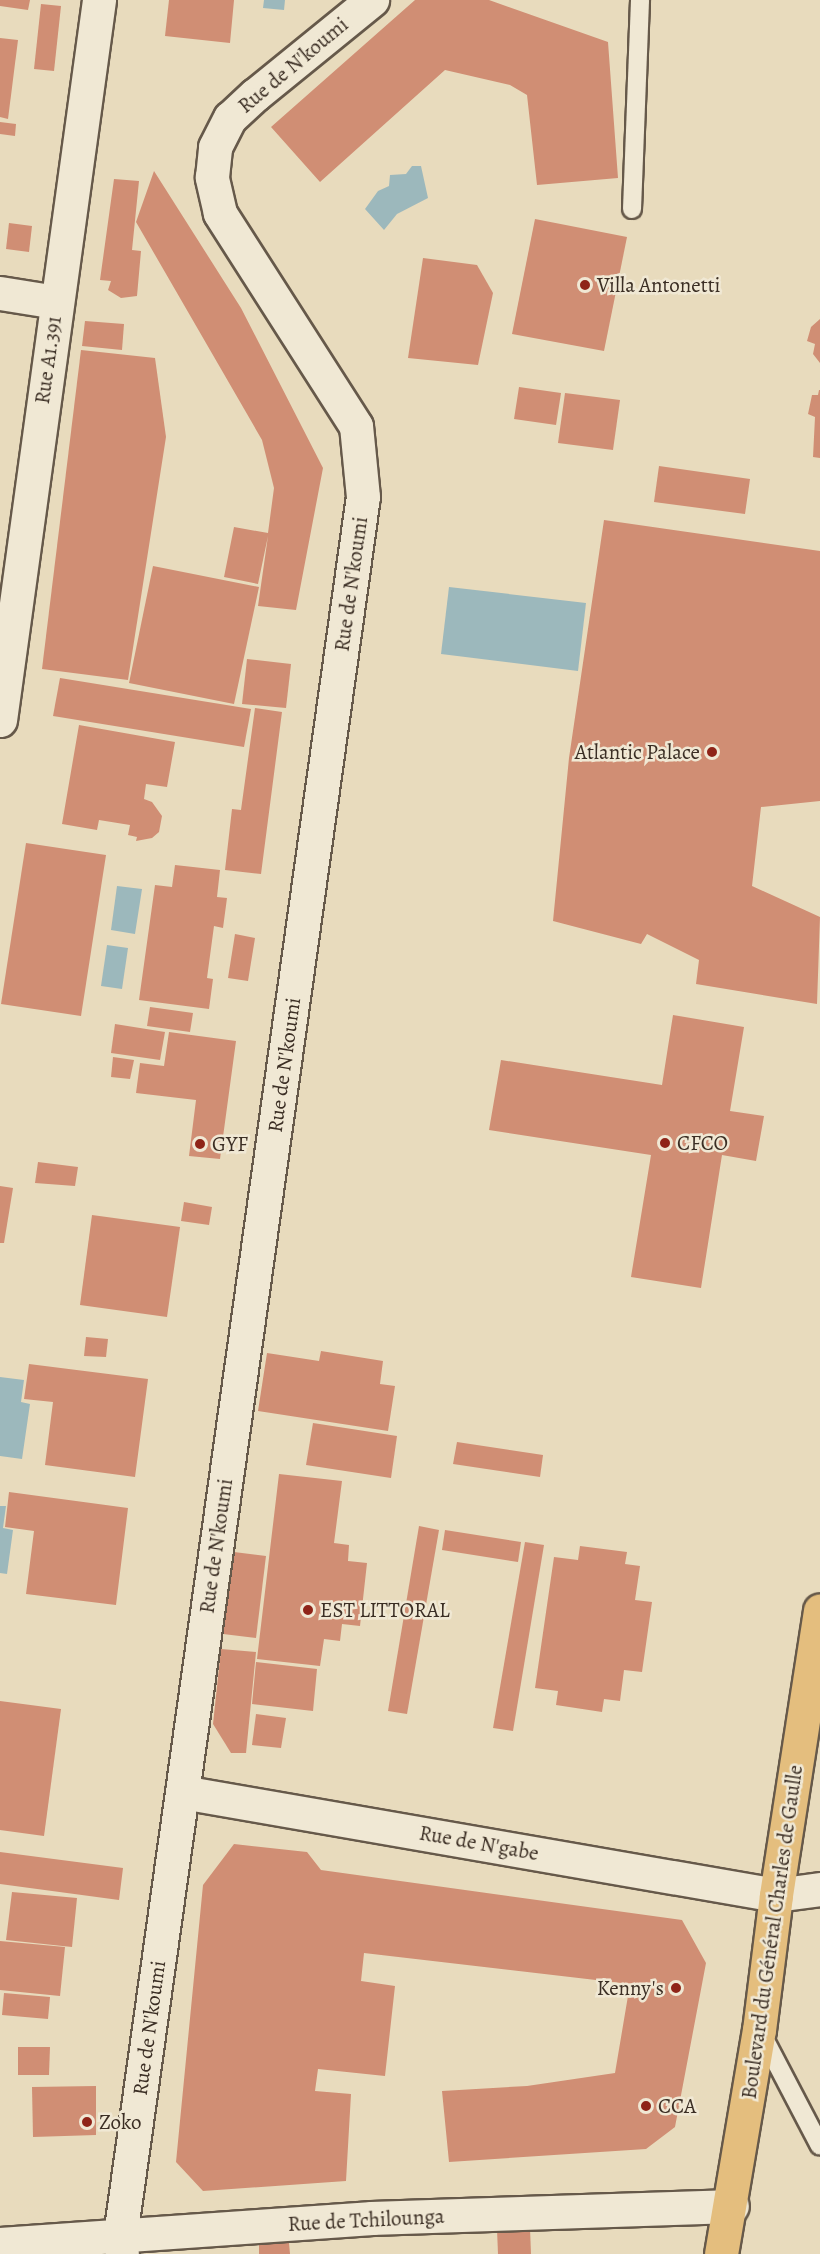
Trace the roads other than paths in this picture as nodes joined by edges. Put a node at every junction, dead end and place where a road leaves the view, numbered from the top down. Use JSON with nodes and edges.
{"nodes":[{"id":1,"x":99,"y":0,"type":"edge"},
{"id":2,"x":372,"y":0,"type":"edge"},
{"id":3,"x":640,"y":0,"type":"edge"},
{"id":4,"x":632,"y":208,"type":"dead end"},
{"id":5,"x":0,"y":293,"type":"edge"},
{"id":6,"x":56,"y":302,"type":"junction"},
{"id":7,"x":0,"y":720,"type":"edge"},
{"id":8,"x":820,"y":1610,"type":"edge"},
{"id":9,"x":182,"y":1792,"type":"junction"},
{"id":10,"x":820,"y":1889,"type":"edge"},
{"id":11,"x":776,"y":1895,"type":"junction"},
{"id":12,"x":759,"y":2030,"type":"junction"},
{"id":13,"x":820,"y":2146,"type":"edge"},
{"id":14,"x":732,"y":2206,"type":"junction"},
{"id":15,"x":0,"y":2244,"type":"edge"},
{"id":16,"x":121,"y":2245,"type":"edge"},
{"id":17,"x":721,"y":2254,"type":"edge"}],
"edges":[{"from":1,"to":6,"type":"street","name":"Rue A1.391"},
{"from":2,"to":9,"type":"street","name":"Rue de N'koumi"},
{"from":3,"to":4,"type":"lane"},
{"from":5,"to":6,"type":"street"},
{"from":6,"to":7,"type":"street","name":"Rue A1.391"},
{"from":8,"to":11,"type":"main road","name":"Boulevard du Général Charles de Gaulle"},
{"from":9,"to":11,"type":"street","name":"Rue de N'gabe"},
{"from":9,"to":16,"type":"street","name":"Rue de N'koumi"},
{"from":10,"to":11,"type":"street","name":"Rue de N'gabe"},
{"from":11,"to":12,"type":"main road","name":"Boulevard du Général Charles de Gaulle"},
{"from":12,"to":13,"type":"lane"},
{"from":12,"to":14,"type":"main road","name":"Boulevard du Général Charles de Gaulle"},
{"from":14,"to":16,"type":"street","name":"Rue de Tchilounga"},
{"from":14,"to":17,"type":"main road","name":"Boulevard du Général Charles de Gaulle"},
{"from":15,"to":16,"type":"street","name":"Rue de Tchilounga"}]}
